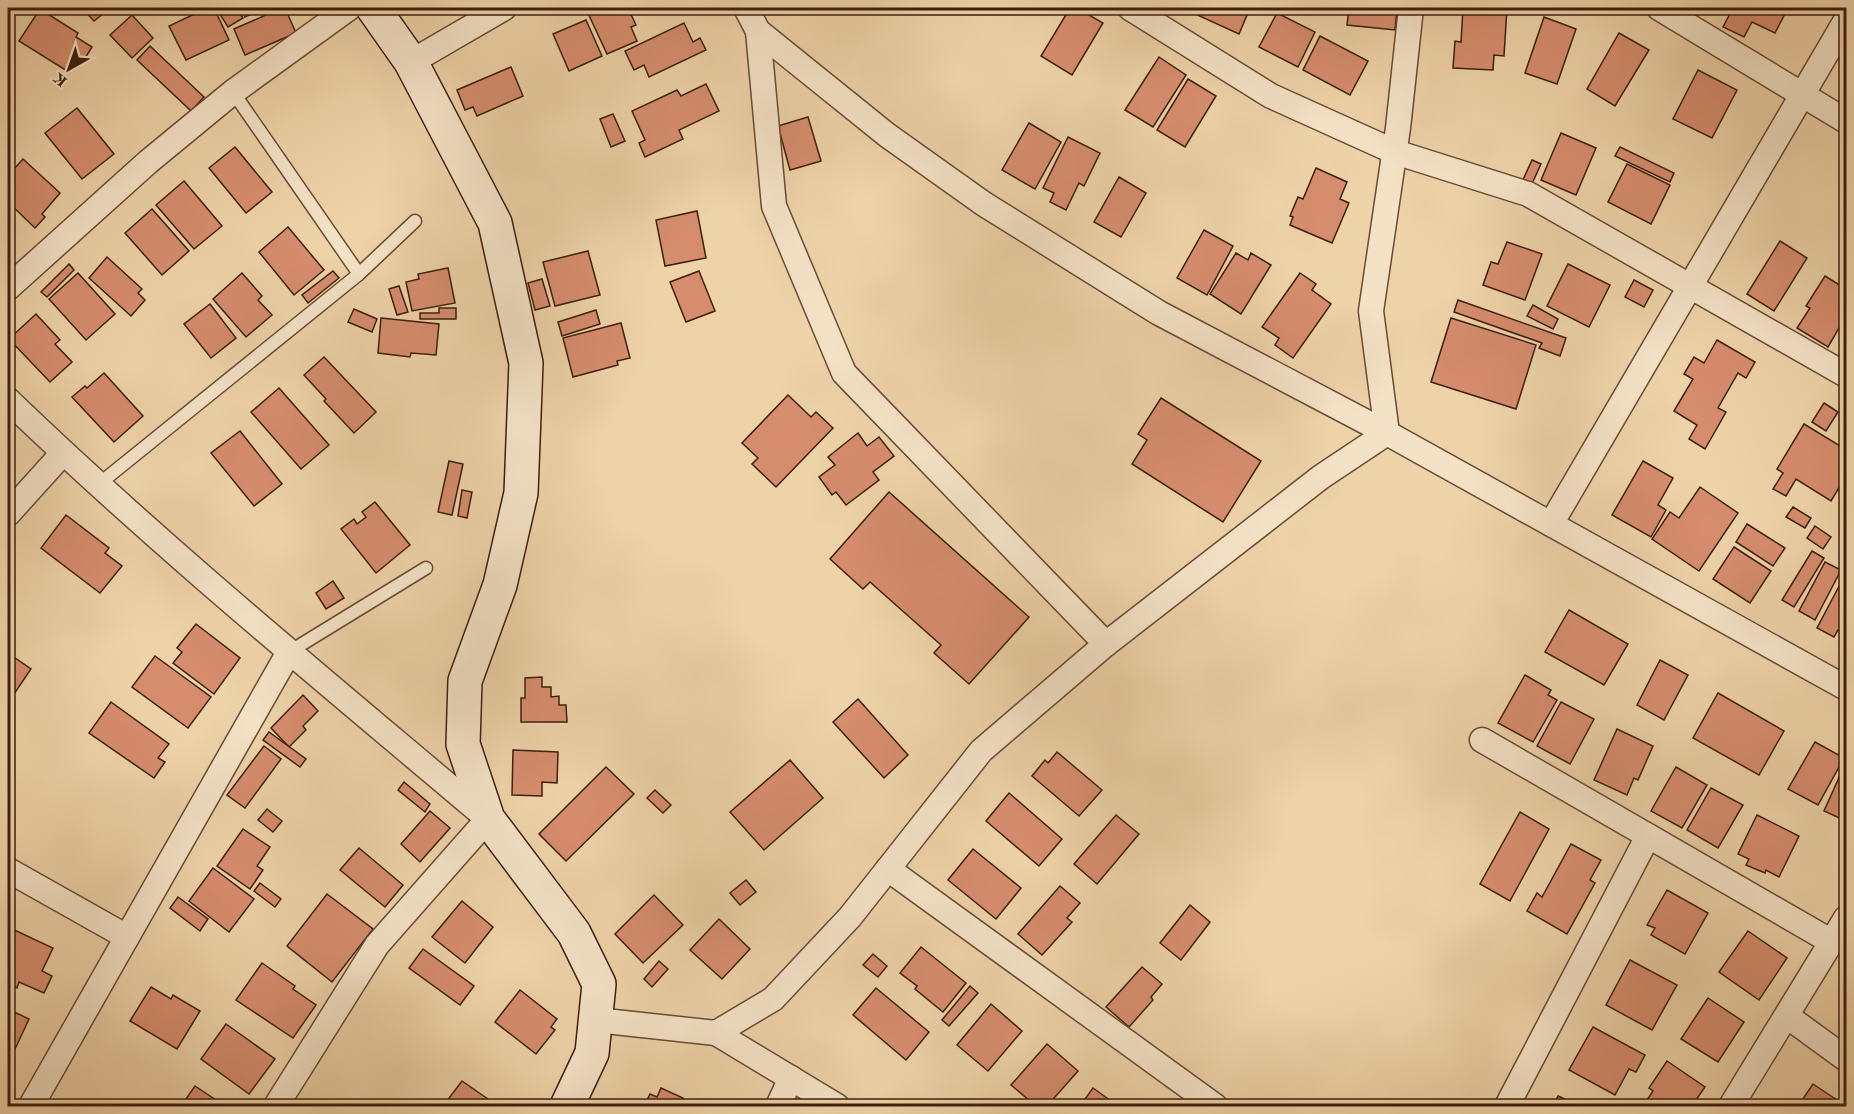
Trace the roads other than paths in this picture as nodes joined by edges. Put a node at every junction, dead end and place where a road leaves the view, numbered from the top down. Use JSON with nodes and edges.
{"nodes":[{"id":1,"x":349,"y":8,"type":"edge"},
{"id":2,"x":373,"y":8,"type":"edge"},
{"id":3,"x":504,"y":8,"type":"edge"},
{"id":4,"x":746,"y":8,"type":"edge"},
{"id":5,"x":1130,"y":8,"type":"edge"},
{"id":6,"x":1412,"y":8,"type":"edge"},
{"id":7,"x":1659,"y":8,"type":"edge"},
{"id":8,"x":1846,"y":20,"type":"edge"},
{"id":9,"x":758,"y":31,"type":"junction"},
{"id":10,"x":411,"y":62,"type":"junction"},
{"id":11,"x":233,"y":92,"type":"junction"},
{"id":12,"x":1802,"y":95,"type":"junction"},
{"id":13,"x":1846,"y":121,"type":"edge"},
{"id":14,"x":1395,"y":152,"type":"junction"},
{"id":15,"x":415,"y":221,"type":"dead end"},
{"id":16,"x":360,"y":274,"type":"junction"},
{"id":17,"x":1691,"y":286,"type":"junction"},
{"id":18,"x":8,"y":288,"type":"edge"},
{"id":19,"x":1846,"y":375,"type":"edge"},
{"id":20,"x":8,"y":400,"type":"edge"},
{"id":21,"x":1387,"y":433,"type":"junction"},
{"id":22,"x":63,"y":453,"type":"junction"},
{"id":23,"x":99,"y":484,"type":"junction"},
{"id":24,"x":8,"y":514,"type":"edge"},
{"id":25,"x":1551,"y":524,"type":"junction"},
{"id":26,"x":426,"y":568,"type":"dead end"},
{"id":27,"x":1106,"y":644,"type":"junction"},
{"id":28,"x":289,"y":652,"type":"junction"},
{"id":29,"x":1846,"y":688,"type":"edge"},
{"id":30,"x":1482,"y":741,"type":"dead end"},
{"id":31,"x":488,"y":819,"type":"junction"},
{"id":32,"x":1648,"y":836,"type":"junction"},
{"id":33,"x":888,"y":869,"type":"junction"},
{"id":34,"x":8,"y":870,"type":"edge"},
{"id":35,"x":1846,"y":918,"type":"edge"},
{"id":36,"x":127,"y":937,"type":"junction"},
{"id":37,"x":1832,"y":942,"type":"junction"},
{"id":38,"x":1787,"y":1016,"type":"junction"},
{"id":39,"x":596,"y":1020,"type":"junction"},
{"id":40,"x":716,"y":1033,"type":"junction"},
{"id":41,"x":1846,"y":1059,"type":"edge"},
{"id":42,"x":790,"y":1078,"type":"junction"},
{"id":43,"x":31,"y":1107,"type":"edge"},
{"id":44,"x":276,"y":1107,"type":"edge"},
{"id":45,"x":567,"y":1107,"type":"edge"},
{"id":46,"x":778,"y":1107,"type":"edge"},
{"id":47,"x":837,"y":1107,"type":"edge"},
{"id":48,"x":1215,"y":1107,"type":"edge"},
{"id":49,"x":1507,"y":1107,"type":"edge"},
{"id":50,"x":1731,"y":1107,"type":"edge"}],
"edges":[{"from":1,"to":11,"type":"street"},
{"from":2,"to":10,"type":"street"},
{"from":3,"to":10,"type":"street"},
{"from":4,"to":9,"type":"street"},
{"from":5,"to":14,"type":"street"},
{"from":6,"to":14,"type":"street"},
{"from":7,"to":12,"type":"street"},
{"from":8,"to":12,"type":"street"},
{"from":9,"to":21,"type":"street"},
{"from":9,"to":27,"type":"street"},
{"from":10,"to":31,"type":"street"},
{"from":11,"to":16,"type":"lane"},
{"from":11,"to":18,"type":"street"},
{"from":12,"to":13,"type":"street"},
{"from":12,"to":17,"type":"street"},
{"from":14,"to":17,"type":"street"},
{"from":14,"to":21,"type":"street"},
{"from":15,"to":16,"type":"lane"},
{"from":16,"to":23,"type":"lane"},
{"from":17,"to":19,"type":"street"},
{"from":17,"to":25,"type":"street"},
{"from":20,"to":22,"type":"street"},
{"from":21,"to":25,"type":"street"},
{"from":21,"to":27,"type":"street"},
{"from":22,"to":23,"type":"street"},
{"from":22,"to":24,"type":"street"},
{"from":23,"to":28,"type":"street"},
{"from":25,"to":29,"type":"street"},
{"from":26,"to":28,"type":"lane"},
{"from":27,"to":33,"type":"street"},
{"from":28,"to":31,"type":"street"},
{"from":28,"to":36,"type":"street"},
{"from":30,"to":32,"type":"street"},
{"from":31,"to":39,"type":"street"},
{"from":31,"to":44,"type":"street"},
{"from":32,"to":37,"type":"street"},
{"from":32,"to":49,"type":"street"},
{"from":33,"to":40,"type":"street"},
{"from":33,"to":48,"type":"street"},
{"from":34,"to":36,"type":"street"},
{"from":35,"to":37,"type":"street"},
{"from":36,"to":43,"type":"street"},
{"from":37,"to":38,"type":"street"},
{"from":38,"to":41,"type":"street"},
{"from":38,"to":50,"type":"street"},
{"from":39,"to":40,"type":"street"},
{"from":39,"to":45,"type":"street"},
{"from":40,"to":42,"type":"street"},
{"from":42,"to":46,"type":"street"},
{"from":42,"to":47,"type":"street"}]}
